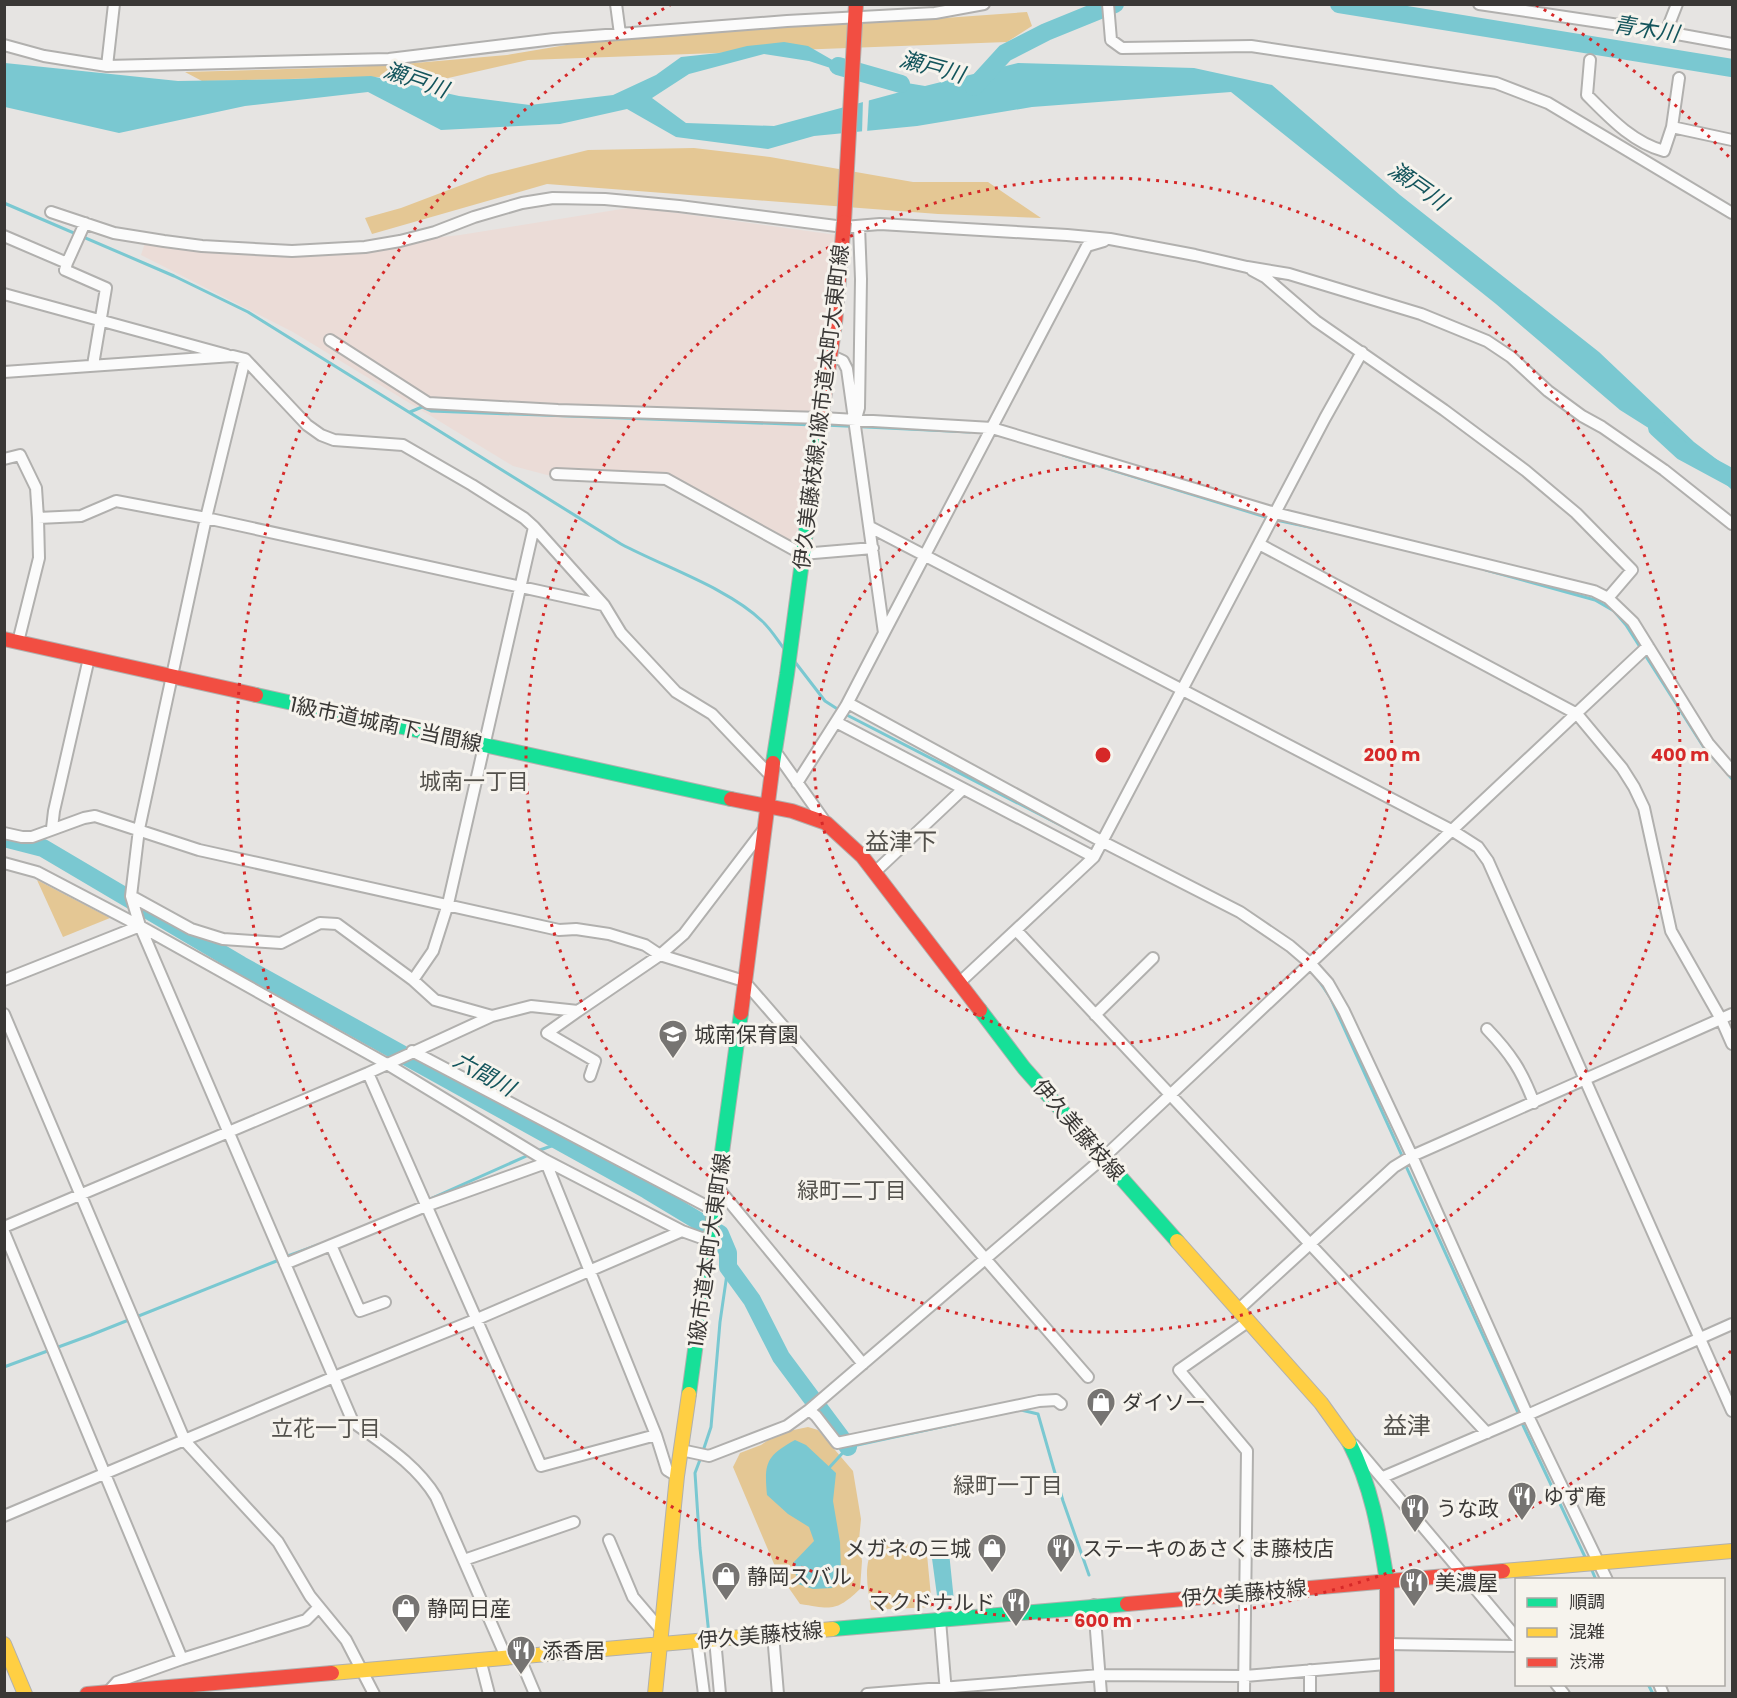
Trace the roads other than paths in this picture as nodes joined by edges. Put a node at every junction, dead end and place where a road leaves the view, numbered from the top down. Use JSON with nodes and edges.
{"nodes":[{"id":1,"x":114,"y":4,"type":"edge"},
{"id":2,"x":616,"y":4,"type":"edge"},
{"id":3,"x":872,"y":4,"type":"edge"},
{"id":4,"x":984,"y":4,"type":"edge"},
{"id":5,"x":1108,"y":4,"type":"edge"},
{"id":6,"x":1479,"y":4,"type":"edge"},
{"id":7,"x":1677,"y":4,"type":"edge"},
{"id":8,"x":856,"y":14,"type":"edge"},
{"id":9,"x":870,"y":17,"type":"junction"},
{"id":10,"x":1666,"y":32,"type":"junction"},
{"id":11,"x":620,"y":34,"type":"junction"},
{"id":12,"x":1732,"y":44,"type":"edge"},
{"id":13,"x":4,"y":45,"type":"edge"},
{"id":14,"x":1590,"y":60,"type":"dead end"},
{"id":15,"x":108,"y":66,"type":"junction"},
{"id":16,"x":1679,"y":78,"type":"dead end"},
{"id":17,"x":1672,"y":127,"type":"junction"},
{"id":18,"x":1732,"y":140,"type":"edge"},
{"id":19,"x":51,"y":212,"type":"dead end"},
{"id":20,"x":1732,"y":213,"type":"edge"},
{"id":21,"x":85,"y":223,"type":"junction"},
{"id":22,"x":859,"y":226,"type":"junction"},
{"id":23,"x":844,"y":227,"type":"junction"},
{"id":24,"x":4,"y":236,"type":"edge"},
{"id":25,"x":1110,"y":239,"type":"junction"},
{"id":26,"x":68,"y":262,"type":"junction"},
{"id":27,"x":1247,"y":267,"type":"junction"},
{"id":28,"x":4,"y":294,"type":"edge"},
{"id":29,"x":101,"y":320,"type":"junction"},
{"id":30,"x":330,"y":340,"type":"dead end"},
{"id":31,"x":1362,"y":352,"type":"junction"},
{"id":32,"x":830,"y":355,"type":"junction"},
{"id":33,"x":239,"y":358,"type":"junction"},
{"id":34,"x":93,"y":365,"type":"junction"},
{"id":35,"x":4,"y":372,"type":"edge"},
{"id":36,"x":822,"y":418,"type":"junction"},
{"id":37,"x":855,"y":421,"type":"junction"},
{"id":38,"x":992,"y":428,"type":"junction"},
{"id":39,"x":4,"y":459,"type":"edge"},
{"id":40,"x":556,"y":474,"type":"dead end"},
{"id":41,"x":1275,"y":513,"type":"junction"},
{"id":42,"x":38,"y":518,"type":"junction"},
{"id":43,"x":206,"y":518,"type":"junction"},
{"id":44,"x":1732,"y":524,"type":"edge"},
{"id":45,"x":534,"y":527,"type":"junction"},
{"id":46,"x":870,"y":527,"type":"junction"},
{"id":47,"x":1259,"y":544,"type":"junction"},
{"id":48,"x":873,"y":548,"type":"junction"},
{"id":49,"x":802,"y":554,"type":"junction"},
{"id":50,"x":926,"y":556,"type":"junction"},
{"id":51,"x":519,"y":586,"type":"junction"},
{"id":52,"x":1608,"y":598,"type":"junction"},
{"id":53,"x":604,"y":605,"type":"junction"},
{"id":54,"x":884,"y":633,"type":"junction"},
{"id":55,"x":11,"y":641,"type":"edge"},
{"id":56,"x":1648,"y":646,"type":"junction"},
{"id":57,"x":89,"y":658,"type":"junction"},
{"id":58,"x":173,"y":676,"type":"junction"},
{"id":59,"x":1182,"y":689,"type":"junction"},
{"id":60,"x":847,"y":704,"type":"junction"},
{"id":61,"x":1577,"y":714,"type":"junction"},
{"id":62,"x":836,"y":722,"type":"junction"},
{"id":63,"x":483,"y":745,"type":"junction"},
{"id":64,"x":775,"y":751,"type":"junction"},
{"id":65,"x":1732,"y":771,"type":"edge"},
{"id":66,"x":771,"y":776,"type":"junction"},
{"id":67,"x":797,"y":783,"type":"junction"},
{"id":68,"x":963,"y":789,"type":"junction"},
{"id":69,"x":767,"y":807,"type":"junction"},
{"id":70,"x":826,"y":823,"type":"junction"},
{"id":71,"x":52,"y":828,"type":"junction"},
{"id":72,"x":764,"y":828,"type":"junction"},
{"id":73,"x":139,"y":830,"type":"junction"},
{"id":74,"x":1453,"y":831,"type":"junction"},
{"id":75,"x":4,"y":833,"type":"edge"},
{"id":76,"x":1103,"y":842,"type":"junction"},
{"id":77,"x":1094,"y":857,"type":"junction"},
{"id":78,"x":4,"y":863,"type":"edge"},
{"id":79,"x":875,"y":872,"type":"junction"},
{"id":80,"x":131,"y":896,"type":"junction"},
{"id":81,"x":448,"y":904,"type":"junction"},
{"id":82,"x":140,"y":926,"type":"junction"},
{"id":83,"x":1016,"y":930,"type":"junction"},
{"id":84,"x":660,"y":955,"type":"junction"},
{"id":85,"x":1153,"y":958,"type":"dead end"},
{"id":86,"x":1311,"y":964,"type":"junction"},
{"id":87,"x":4,"y":980,"type":"edge"},
{"id":88,"x":413,"y":980,"type":"junction"},
{"id":89,"x":744,"y":981,"type":"junction"},
{"id":90,"x":959,"y":983,"type":"junction"},
{"id":91,"x":578,"y":1011,"type":"junction"},
{"id":92,"x":4,"y":1014,"type":"edge"},
{"id":93,"x":1732,"y":1014,"type":"edge"},
{"id":94,"x":1095,"y":1015,"type":"junction"},
{"id":95,"x":492,"y":1016,"type":"junction"},
{"id":96,"x":1721,"y":1019,"type":"junction"},
{"id":97,"x":1487,"y":1029,"type":"dead end"},
{"id":98,"x":1732,"y":1044,"type":"edge"},
{"id":99,"x":412,"y":1051,"type":"junction"},
{"id":100,"x":387,"y":1064,"type":"junction"},
{"id":101,"x":368,"y":1073,"type":"junction"},
{"id":102,"x":590,"y":1076,"type":"dead end"},
{"id":103,"x":1585,"y":1080,"type":"junction"},
{"id":104,"x":1171,"y":1095,"type":"junction"},
{"id":105,"x":1534,"y":1103,"type":"junction"},
{"id":106,"x":228,"y":1132,"type":"junction"},
{"id":107,"x":1412,"y":1156,"type":"junction"},
{"id":108,"x":1103,"y":1158,"type":"junction"},
{"id":109,"x":545,"y":1161,"type":"junction"},
{"id":110,"x":717,"y":1188,"type":"junction"},
{"id":111,"x":80,"y":1194,"type":"junction"},
{"id":112,"x":426,"y":1206,"type":"junction"},
{"id":113,"x":714,"y":1210,"type":"junction"},
{"id":114,"x":4,"y":1227,"type":"edge"},
{"id":115,"x":682,"y":1231,"type":"junction"},
{"id":116,"x":4,"y":1232,"type":"edge"},
{"id":117,"x":710,"y":1241,"type":"junction"},
{"id":118,"x":1310,"y":1244,"type":"junction"},
{"id":119,"x":331,"y":1245,"type":"junction"},
{"id":120,"x":986,"y":1259,"type":"junction"},
{"id":121,"x":285,"y":1264,"type":"junction"},
{"id":122,"x":590,"y":1270,"type":"junction"},
{"id":123,"x":385,"y":1302,"type":"dead end"},
{"id":124,"x":1239,"y":1309,"type":"junction"},
{"id":125,"x":475,"y":1320,"type":"junction"},
{"id":126,"x":1249,"y":1321,"type":"junction"},
{"id":127,"x":1732,"y":1324,"type":"edge"},
{"id":128,"x":1701,"y":1339,"type":"junction"},
{"id":129,"x":863,"y":1364,"type":"junction"},
{"id":130,"x":334,"y":1377,"type":"junction"},
{"id":131,"x":1088,"y":1377,"type":"dead end"},
{"id":132,"x":1062,"y":1404,"type":"dead end"},
{"id":133,"x":808,"y":1410,"type":"junction"},
{"id":134,"x":1732,"y":1411,"type":"edge"},
{"id":135,"x":1527,"y":1414,"type":"junction"},
{"id":136,"x":1487,"y":1433,"type":"junction"},
{"id":137,"x":656,"y":1435,"type":"junction"},
{"id":138,"x":1346,"y":1436,"type":"junction"},
{"id":139,"x":185,"y":1441,"type":"junction"},
{"id":140,"x":681,"y":1450,"type":"junction"},
{"id":141,"x":106,"y":1473,"type":"junction"},
{"id":142,"x":678,"y":1476,"type":"junction"},
{"id":143,"x":1383,"y":1477,"type":"junction"},
{"id":144,"x":4,"y":1516,"type":"edge"},
{"id":145,"x":574,"y":1522,"type":"dead end"},
{"id":146,"x":609,"y":1540,"type":"dead end"},
{"id":147,"x":1732,"y":1551,"type":"edge"},
{"id":148,"x":464,"y":1560,"type":"junction"},
{"id":149,"x":1599,"y":1563,"type":"junction"},
{"id":150,"x":1463,"y":1575,"type":"junction"},
{"id":151,"x":1606,"y":1578,"type":"edge"},
{"id":152,"x":1387,"y":1581,"type":"junction"},
{"id":153,"x":1245,"y":1593,"type":"junction"},
{"id":154,"x":1094,"y":1605,"type":"junction"},
{"id":155,"x":319,"y":1607,"type":"junction"},
{"id":156,"x":940,"y":1620,"type":"junction"},
{"id":157,"x":773,"y":1634,"type":"junction"},
{"id":158,"x":1515,"y":1636,"type":"edge"},
{"id":159,"x":661,"y":1637,"type":"junction"},
{"id":160,"x":706,"y":1639,"type":"junction"},
{"id":161,"x":4,"y":1644,"type":"edge"},
{"id":162,"x":1386,"y":1644,"type":"junction"},
{"id":163,"x":1515,"y":1646,"type":"edge"},
{"id":164,"x":512,"y":1656,"type":"junction"},
{"id":165,"x":182,"y":1659,"type":"junction"},
{"id":166,"x":480,"y":1659,"type":"junction"},
{"id":167,"x":1386,"y":1664,"type":"junction"},
{"id":168,"x":362,"y":1669,"type":"junction"},
{"id":169,"x":1310,"y":1670,"type":"junction"},
{"id":170,"x":1100,"y":1675,"type":"junction"},
{"id":171,"x":1245,"y":1676,"type":"junction"},
{"id":172,"x":946,"y":1690,"type":"edge"},
{"id":173,"x":108,"y":1692,"type":"junction"},
{"id":174,"x":25,"y":1694,"type":"edge"},
{"id":175,"x":87,"y":1694,"type":"edge"},
{"id":176,"x":374,"y":1694,"type":"edge"},
{"id":177,"x":489,"y":1694,"type":"edge"},
{"id":178,"x":535,"y":1694,"type":"edge"},
{"id":179,"x":655,"y":1694,"type":"edge"},
{"id":180,"x":704,"y":1694,"type":"edge"},
{"id":181,"x":720,"y":1694,"type":"edge"},
{"id":182,"x":778,"y":1694,"type":"edge"},
{"id":183,"x":867,"y":1694,"type":"edge"},
{"id":184,"x":1101,"y":1694,"type":"edge"},
{"id":185,"x":1244,"y":1694,"type":"edge"},
{"id":186,"x":1310,"y":1694,"type":"edge"},
{"id":187,"x":1387,"y":1694,"type":"edge"}],
"edges":[{"from":1,"to":15,"type":"street"},
{"from":2,"to":11,"type":"street"},
{"from":3,"to":9,"type":"street"},
{"from":4,"to":9,"type":"street"},
{"from":5,"to":20,"type":"street"},
{"from":6,"to":10,"type":"street"},
{"from":7,"to":10,"type":"street"},
{"from":8,"to":9,"type":"street"},
{"from":8,"to":11,"type":"street"},
{"from":8,"to":23,"type":"main road","name":"伊久美藤枝線;1級市道本町大東町線"},
{"from":10,"to":12,"type":"street"},
{"from":11,"to":15,"type":"street"},
{"from":13,"to":15,"type":"street"},
{"from":14,"to":17,"type":"street"},
{"from":16,"to":17,"type":"street"},
{"from":17,"to":18,"type":"street"},
{"from":19,"to":21,"type":"street"},
{"from":21,"to":23,"type":"street"},
{"from":21,"to":26,"type":"street"},
{"from":22,"to":23,"type":"street"},
{"from":22,"to":25,"type":"street"},
{"from":22,"to":37,"type":"street"},
{"from":23,"to":32,"type":"main road","name":"伊久美藤枝線;1級市道本町大東町線","bridge":true},
{"from":24,"to":26,"type":"street"},
{"from":25,"to":27,"type":"street"},
{"from":25,"to":38,"type":"street"},
{"from":26,"to":29,"type":"street"},
{"from":27,"to":31,"type":"street"},
{"from":27,"to":44,"type":"street"},
{"from":28,"to":29,"type":"street"},
{"from":29,"to":33,"type":"street"},
{"from":29,"to":34,"type":"street"},
{"from":30,"to":36,"type":"street"},
{"from":31,"to":41,"type":"street"},
{"from":31,"to":52,"type":"street"},
{"from":32,"to":36,"type":"main road","name":"伊久美藤枝線;1級市道本町大東町線","bridge":true},
{"from":32,"to":37,"type":"street"},
{"from":33,"to":34,"type":"street"},
{"from":33,"to":43,"type":"street"},
{"from":33,"to":45,"type":"street"},
{"from":34,"to":35,"type":"street"},
{"from":36,"to":37,"type":"street"},
{"from":36,"to":49,"type":"main road","name":"伊久美藤枝線;1級市道本町大東町線"},
{"from":37,"to":38,"type":"street"},
{"from":37,"to":46,"type":"street"},
{"from":38,"to":41,"type":"street"},
{"from":38,"to":50,"type":"street"},
{"from":39,"to":42,"type":"street"},
{"from":40,"to":49,"type":"street"},
{"from":41,"to":47,"type":"street"},
{"from":41,"to":52,"type":"street"},
{"from":42,"to":43,"type":"street"},
{"from":42,"to":55,"type":"street"},
{"from":43,"to":51,"type":"street"},
{"from":43,"to":58,"type":"street"},
{"from":45,"to":51,"type":"street"},
{"from":45,"to":53,"type":"street"},
{"from":46,"to":48,"type":"street"},
{"from":46,"to":50,"type":"street"},
{"from":47,"to":59,"type":"street"},
{"from":47,"to":61,"type":"street"},
{"from":48,"to":49,"type":"street"},
{"from":48,"to":54,"type":"street"},
{"from":49,"to":64,"type":"main road","name":"伊久美藤枝線;1級市道本町大東町線"},
{"from":50,"to":54,"type":"street"},
{"from":50,"to":59,"type":"street"},
{"from":51,"to":53,"type":"street"},
{"from":51,"to":63,"type":"street"},
{"from":52,"to":56,"type":"street"},
{"from":53,"to":66,"type":"street"},
{"from":54,"to":60,"type":"street"},
{"from":55,"to":57,"type":"main road","name":"1級市道城南下当間線"},
{"from":56,"to":61,"type":"street"},
{"from":56,"to":65,"type":"street"},
{"from":57,"to":58,"type":"main road","name":"1級市道城南下当間線"},
{"from":57,"to":71,"type":"street"},
{"from":58,"to":63,"type":"main road","name":"1級市道城南下当間線"},
{"from":58,"to":73,"type":"street"},
{"from":59,"to":74,"type":"street"},
{"from":59,"to":76,"type":"street"},
{"from":60,"to":62,"type":"street"},
{"from":60,"to":76,"type":"street"},
{"from":61,"to":74,"type":"street"},
{"from":61,"to":96,"type":"street"},
{"from":62,"to":67,"type":"street"},
{"from":62,"to":68,"type":"street"},
{"from":63,"to":69,"type":"main road","name":"1級市道城南下当間線"},
{"from":63,"to":81,"type":"street"},
{"from":64,"to":66,"type":"main road","name":"伊久美藤枝線;1級市道本町大東町線"},
{"from":64,"to":67,"type":"street"},
{"from":66,"to":69,"type":"main road","name":"伊久美藤枝線;1級市道本町大東町線"},
{"from":67,"to":70,"type":"street"},
{"from":68,"to":77,"type":"street"},
{"from":68,"to":79,"type":"street"},
{"from":69,"to":70,"type":"main road","name":"伊久美藤枝線"},
{"from":69,"to":72,"type":"main road","name":"1級市道本町大東町線"},
{"from":70,"to":79,"type":"main road","name":"伊久美藤枝線"},
{"from":71,"to":73,"type":"street"},
{"from":71,"to":75,"type":"street"},
{"from":72,"to":84,"type":"street"},
{"from":72,"to":89,"type":"main road","name":"1級市道本町大東町線"},
{"from":73,"to":80,"type":"street"},
{"from":73,"to":81,"type":"street"},
{"from":74,"to":86,"type":"street"},
{"from":74,"to":103,"type":"street"},
{"from":76,"to":77,"type":"street"},
{"from":76,"to":86,"type":"street"},
{"from":77,"to":83,"type":"street"},
{"from":78,"to":82,"type":"street"},
{"from":79,"to":90,"type":"main road","name":"伊久美藤枝線"},
{"from":80,"to":82,"type":"street"},
{"from":80,"to":88,"type":"street"},
{"from":81,"to":84,"type":"street"},
{"from":81,"to":88,"type":"street"},
{"from":82,"to":87,"type":"street"},
{"from":82,"to":100,"type":"street"},
{"from":82,"to":106,"type":"street"},
{"from":83,"to":90,"type":"street"},
{"from":83,"to":94,"type":"street"},
{"from":84,"to":89,"type":"street"},
{"from":84,"to":91,"type":"street"},
{"from":85,"to":94,"type":"street"},
{"from":86,"to":104,"type":"street"},
{"from":86,"to":107,"type":"street"},
{"from":88,"to":95,"type":"street"},
{"from":89,"to":110,"type":"main road","name":"1級市道本町大東町線"},
{"from":89,"to":120,"type":"street"},
{"from":90,"to":108,"type":"main road","name":"伊久美藤枝線"},
{"from":91,"to":95,"type":"street"},
{"from":91,"to":102,"type":"street"},
{"from":92,"to":111,"type":"street"},
{"from":93,"to":96,"type":"street"},
{"from":94,"to":104,"type":"street"},
{"from":95,"to":99,"type":"street"},
{"from":96,"to":98,"type":"street"},
{"from":96,"to":103,"type":"street"},
{"from":97,"to":105,"type":"street"},
{"from":99,"to":100,"type":"street"},
{"from":99,"to":113,"type":"street"},
{"from":100,"to":101,"type":"street"},
{"from":100,"to":109,"type":"street"},
{"from":101,"to":106,"type":"street"},
{"from":101,"to":112,"type":"street"},
{"from":103,"to":105,"type":"street"},
{"from":103,"to":128,"type":"street"},
{"from":104,"to":108,"type":"street"},
{"from":104,"to":118,"type":"street"},
{"from":105,"to":107,"type":"street"},
{"from":106,"to":111,"type":"street"},
{"from":106,"to":121,"type":"street"},
{"from":107,"to":118,"type":"street"},
{"from":107,"to":135,"type":"street"},
{"from":108,"to":120,"type":"street"},
{"from":108,"to":124,"type":"main road","name":"伊久美藤枝線"},
{"from":109,"to":112,"type":"street"},
{"from":109,"to":115,"type":"street"},
{"from":109,"to":122,"type":"street"},
{"from":110,"to":113,"type":"main road","name":"1級市道本町大東町線"},
{"from":110,"to":129,"type":"street"},
{"from":111,"to":114,"type":"street"},
{"from":111,"to":139,"type":"street"},
{"from":112,"to":119,"type":"street"},
{"from":112,"to":125,"type":"street"},
{"from":113,"to":117,"type":"main road","name":"1級市道本町大東町線"},
{"from":115,"to":117,"type":"street"},
{"from":115,"to":122,"type":"street"},
{"from":116,"to":141,"type":"street"},
{"from":117,"to":140,"type":"main road","name":"1級市道本町大東町線"},
{"from":118,"to":124,"type":"street"},
{"from":118,"to":136,"type":"street"},
{"from":119,"to":121,"type":"street"},
{"from":119,"to":123,"type":"street"},
{"from":120,"to":129,"type":"street"},
{"from":120,"to":131,"type":"street"},
{"from":121,"to":130,"type":"street"},
{"from":122,"to":125,"type":"street"},
{"from":122,"to":137,"type":"street"},
{"from":124,"to":126,"type":"main road","name":"伊久美藤枝線"},
{"from":125,"to":130,"type":"street"},
{"from":125,"to":137,"type":"street"},
{"from":126,"to":138,"type":"main road","name":"伊久美藤枝線"},
{"from":126,"to":153,"type":"street"},
{"from":127,"to":128,"type":"street"},
{"from":128,"to":134,"type":"street"},
{"from":128,"to":135,"type":"street"},
{"from":129,"to":133,"type":"street"},
{"from":130,"to":139,"type":"street"},
{"from":130,"to":148,"type":"street"},
{"from":132,"to":133,"type":"street"},
{"from":133,"to":140,"type":"street"},
{"from":135,"to":136,"type":"street"},
{"from":135,"to":149,"type":"street"},
{"from":136,"to":143,"type":"street"},
{"from":137,"to":142,"type":"street"},
{"from":138,"to":143,"type":"street"},
{"from":138,"to":152,"type":"main road","name":"伊久美藤枝線"},
{"from":139,"to":141,"type":"street"},
{"from":139,"to":155,"type":"street"},
{"from":140,"to":142,"type":"main road","name":"1級市道本町大東町線"},
{"from":141,"to":144,"type":"street"},
{"from":141,"to":165,"type":"street"},
{"from":142,"to":159,"type":"main road","name":"1級市道本町大東町線"},
{"from":143,"to":150,"type":"street"},
{"from":145,"to":148,"type":"street"},
{"from":146,"to":159,"type":"street"},
{"from":147,"to":149,"type":"main road"},
{"from":148,"to":164,"type":"street"},
{"from":149,"to":150,"type":"main road"},
{"from":149,"to":151,"type":"street"},
{"from":150,"to":152,"type":"main road"},
{"from":150,"to":158,"type":"street"},
{"from":152,"to":153,"type":"main road","name":"伊久美藤枝線"},
{"from":152,"to":162,"type":"main road"},
{"from":153,"to":154,"type":"main road","name":"伊久美藤枝線"},
{"from":153,"to":171,"type":"street"},
{"from":154,"to":156,"type":"main road","name":"伊久美藤枝線"},
{"from":154,"to":170,"type":"street"},
{"from":155,"to":165,"type":"street"},
{"from":155,"to":168,"type":"street"},
{"from":156,"to":157,"type":"main road","name":"伊久美藤枝線"},
{"from":156,"to":172,"type":"street"},
{"from":157,"to":160,"type":"main road","name":"伊久美藤枝線"},
{"from":157,"to":182,"type":"street"},
{"from":159,"to":160,"type":"main road","name":"伊久美藤枝線"},
{"from":159,"to":164,"type":"main road","name":"伊久美藤枝線"},
{"from":159,"to":179,"type":"main road","name":"1級市道本町大東町線"},
{"from":160,"to":180,"type":"street"},
{"from":160,"to":181,"type":"street"},
{"from":161,"to":174,"type":"main road"},
{"from":162,"to":163,"type":"street"},
{"from":162,"to":167,"type":"main road"},
{"from":164,"to":166,"type":"main road","name":"伊久美藤枝線"},
{"from":164,"to":178,"type":"street"},
{"from":165,"to":173,"type":"street"},
{"from":166,"to":168,"type":"main road","name":"伊久美藤枝線"},
{"from":166,"to":177,"type":"street"},
{"from":167,"to":169,"type":"street"},
{"from":167,"to":187,"type":"main road"},
{"from":168,"to":173,"type":"main road","name":"伊久美藤枝線"},
{"from":168,"to":176,"type":"street"},
{"from":169,"to":171,"type":"street"},
{"from":169,"to":186,"type":"street"},
{"from":170,"to":171,"type":"street"},
{"from":170,"to":172,"type":"street"},
{"from":170,"to":184,"type":"street"},
{"from":171,"to":185,"type":"street"},
{"from":172,"to":183,"type":"street"},
{"from":173,"to":175,"type":"main road","name":"伊久美藤枝線"}]}
